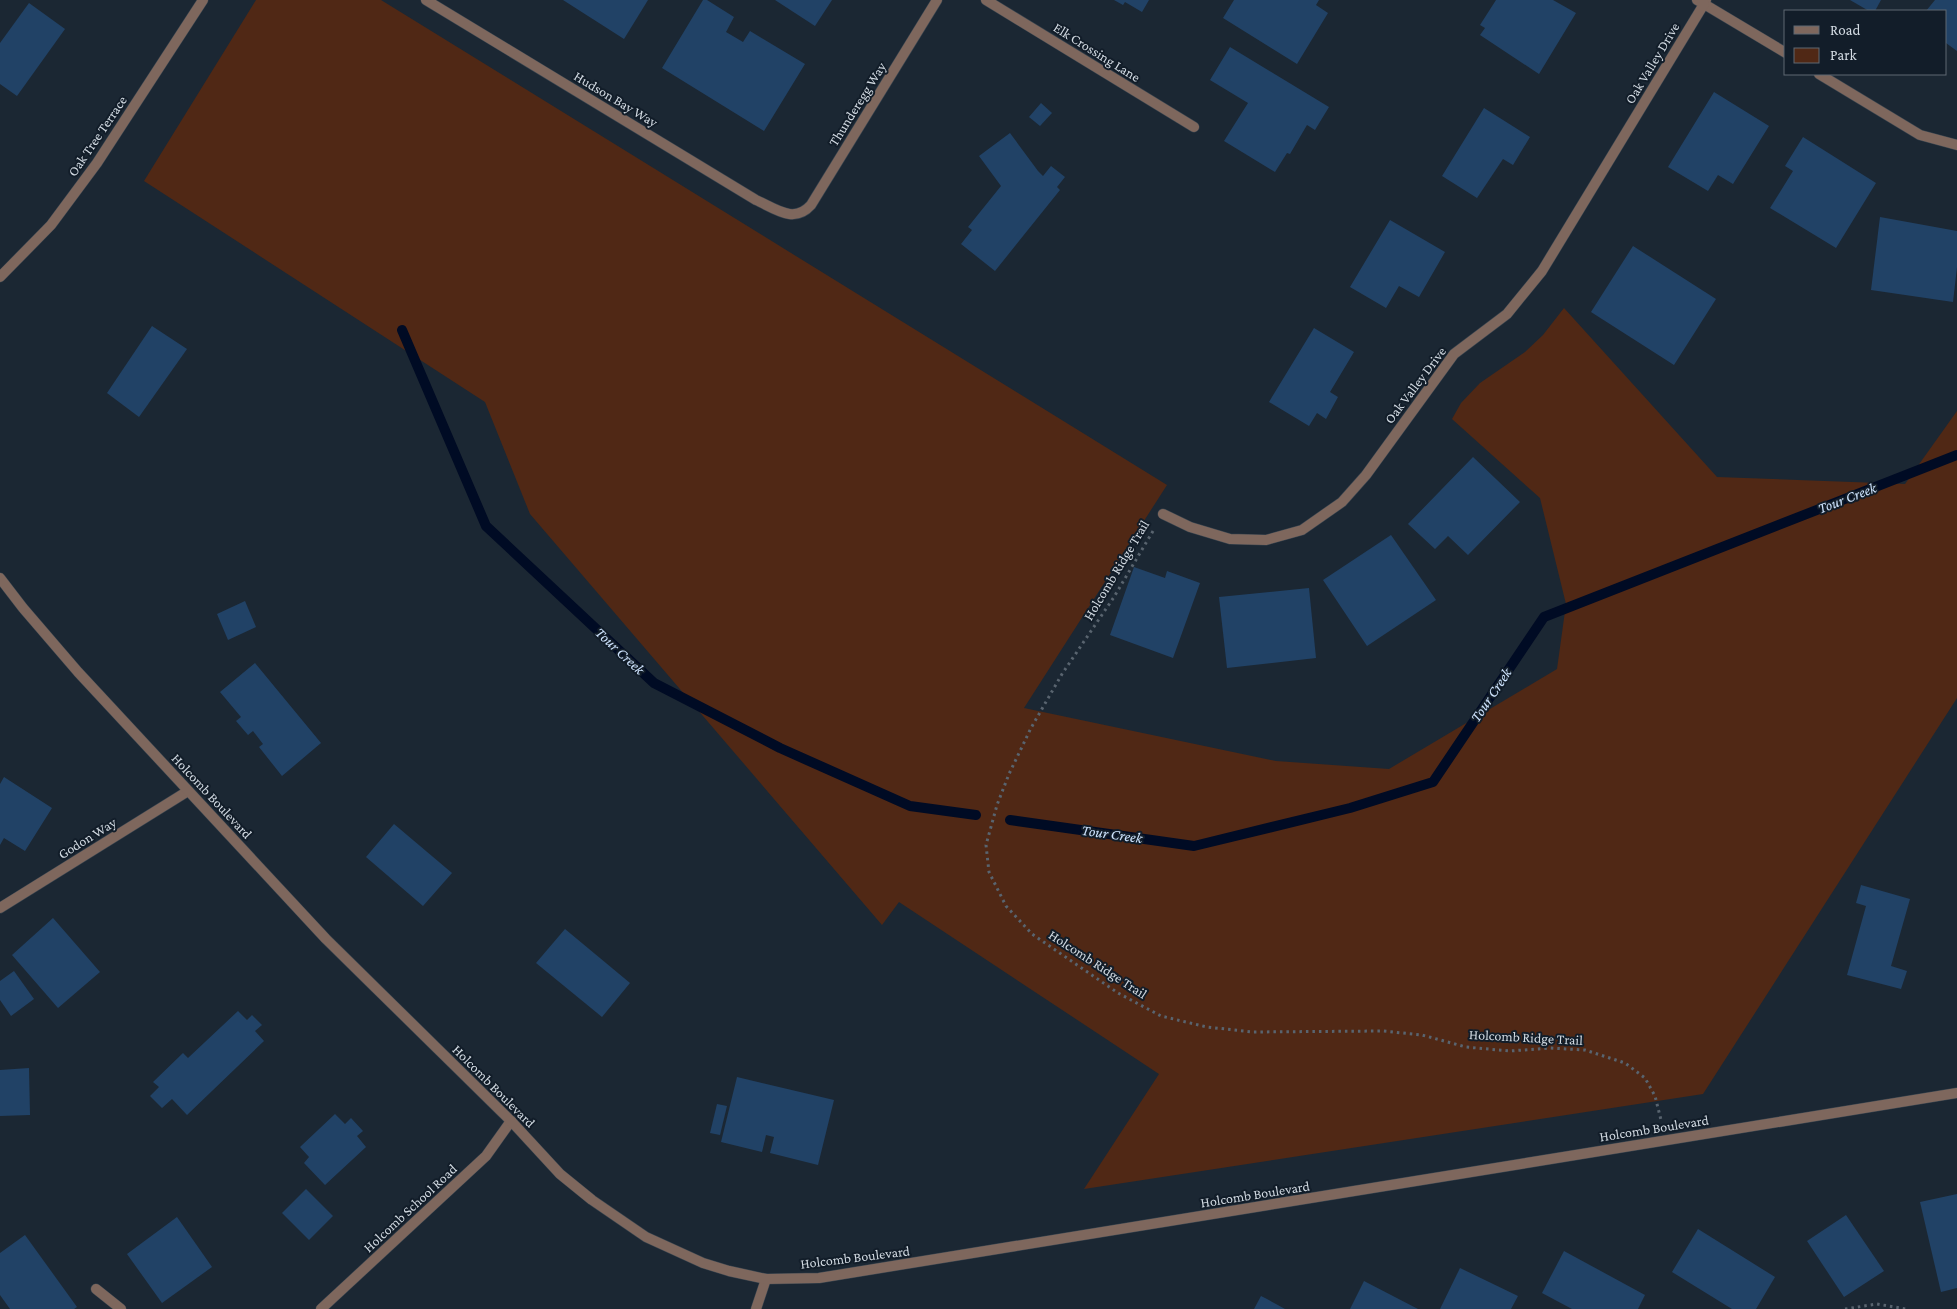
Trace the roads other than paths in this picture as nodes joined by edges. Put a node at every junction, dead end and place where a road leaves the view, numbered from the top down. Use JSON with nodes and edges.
{"nodes":[{"id":1,"x":203,"y":0,"type":"edge"},
{"id":2,"x":426,"y":0,"type":"edge"},
{"id":3,"x":937,"y":0,"type":"edge"},
{"id":4,"x":986,"y":0,"type":"edge"},
{"id":5,"x":1703,"y":1,"type":"edge"},
{"id":6,"x":1784,"y":53,"type":"edge"},
{"id":7,"x":1821,"y":75,"type":"edge"},
{"id":8,"x":1194,"y":127,"type":"dead end"},
{"id":9,"x":1957,"y":145,"type":"edge"},
{"id":10,"x":794,"y":215,"type":"joint"},
{"id":11,"x":0,"y":277,"type":"edge"},
{"id":12,"x":1163,"y":514,"type":"road end"},
{"id":13,"x":0,"y":578,"type":"edge"},
{"id":14,"x":188,"y":792,"type":"junction"},
{"id":15,"x":0,"y":908,"type":"edge"},
{"id":16,"x":1957,"y":1093,"type":"edge"},
{"id":17,"x":511,"y":1121,"type":"junction"},
{"id":18,"x":766,"y":1279,"type":"junction"},
{"id":19,"x":96,"y":1289,"type":"dead end"},
{"id":20,"x":121,"y":1309,"type":"edge"},
{"id":21,"x":321,"y":1309,"type":"edge"},
{"id":22,"x":756,"y":1309,"type":"edge"}],
"edges":[{"from":1,"to":11,"type":"street","name":"Oak Tree Terrace"},
{"from":2,"to":10,"type":"street","name":"Hudson Bay Way"},
{"from":3,"to":10,"type":"street","name":"Thunderegg Way"},
{"from":4,"to":8,"type":"street","name":"Elk Crossing Lane"},
{"from":5,"to":6,"type":"street"},
{"from":5,"to":12,"type":"street","name":"Oak Valley Drive"},
{"from":7,"to":9,"type":"street"},
{"from":13,"to":14,"type":"street","name":"Holcomb Boulevard"},
{"from":14,"to":15,"type":"street","name":"Godon Way"},
{"from":14,"to":17,"type":"street","name":"Holcomb Boulevard"},
{"from":16,"to":18,"type":"street","name":"Holcomb Boulevard"},
{"from":17,"to":18,"type":"street","name":"Holcomb Boulevard"},
{"from":17,"to":21,"type":"street","name":"Holcomb School Road"},
{"from":18,"to":22,"type":"street"},
{"from":19,"to":20,"type":"street"}]}
